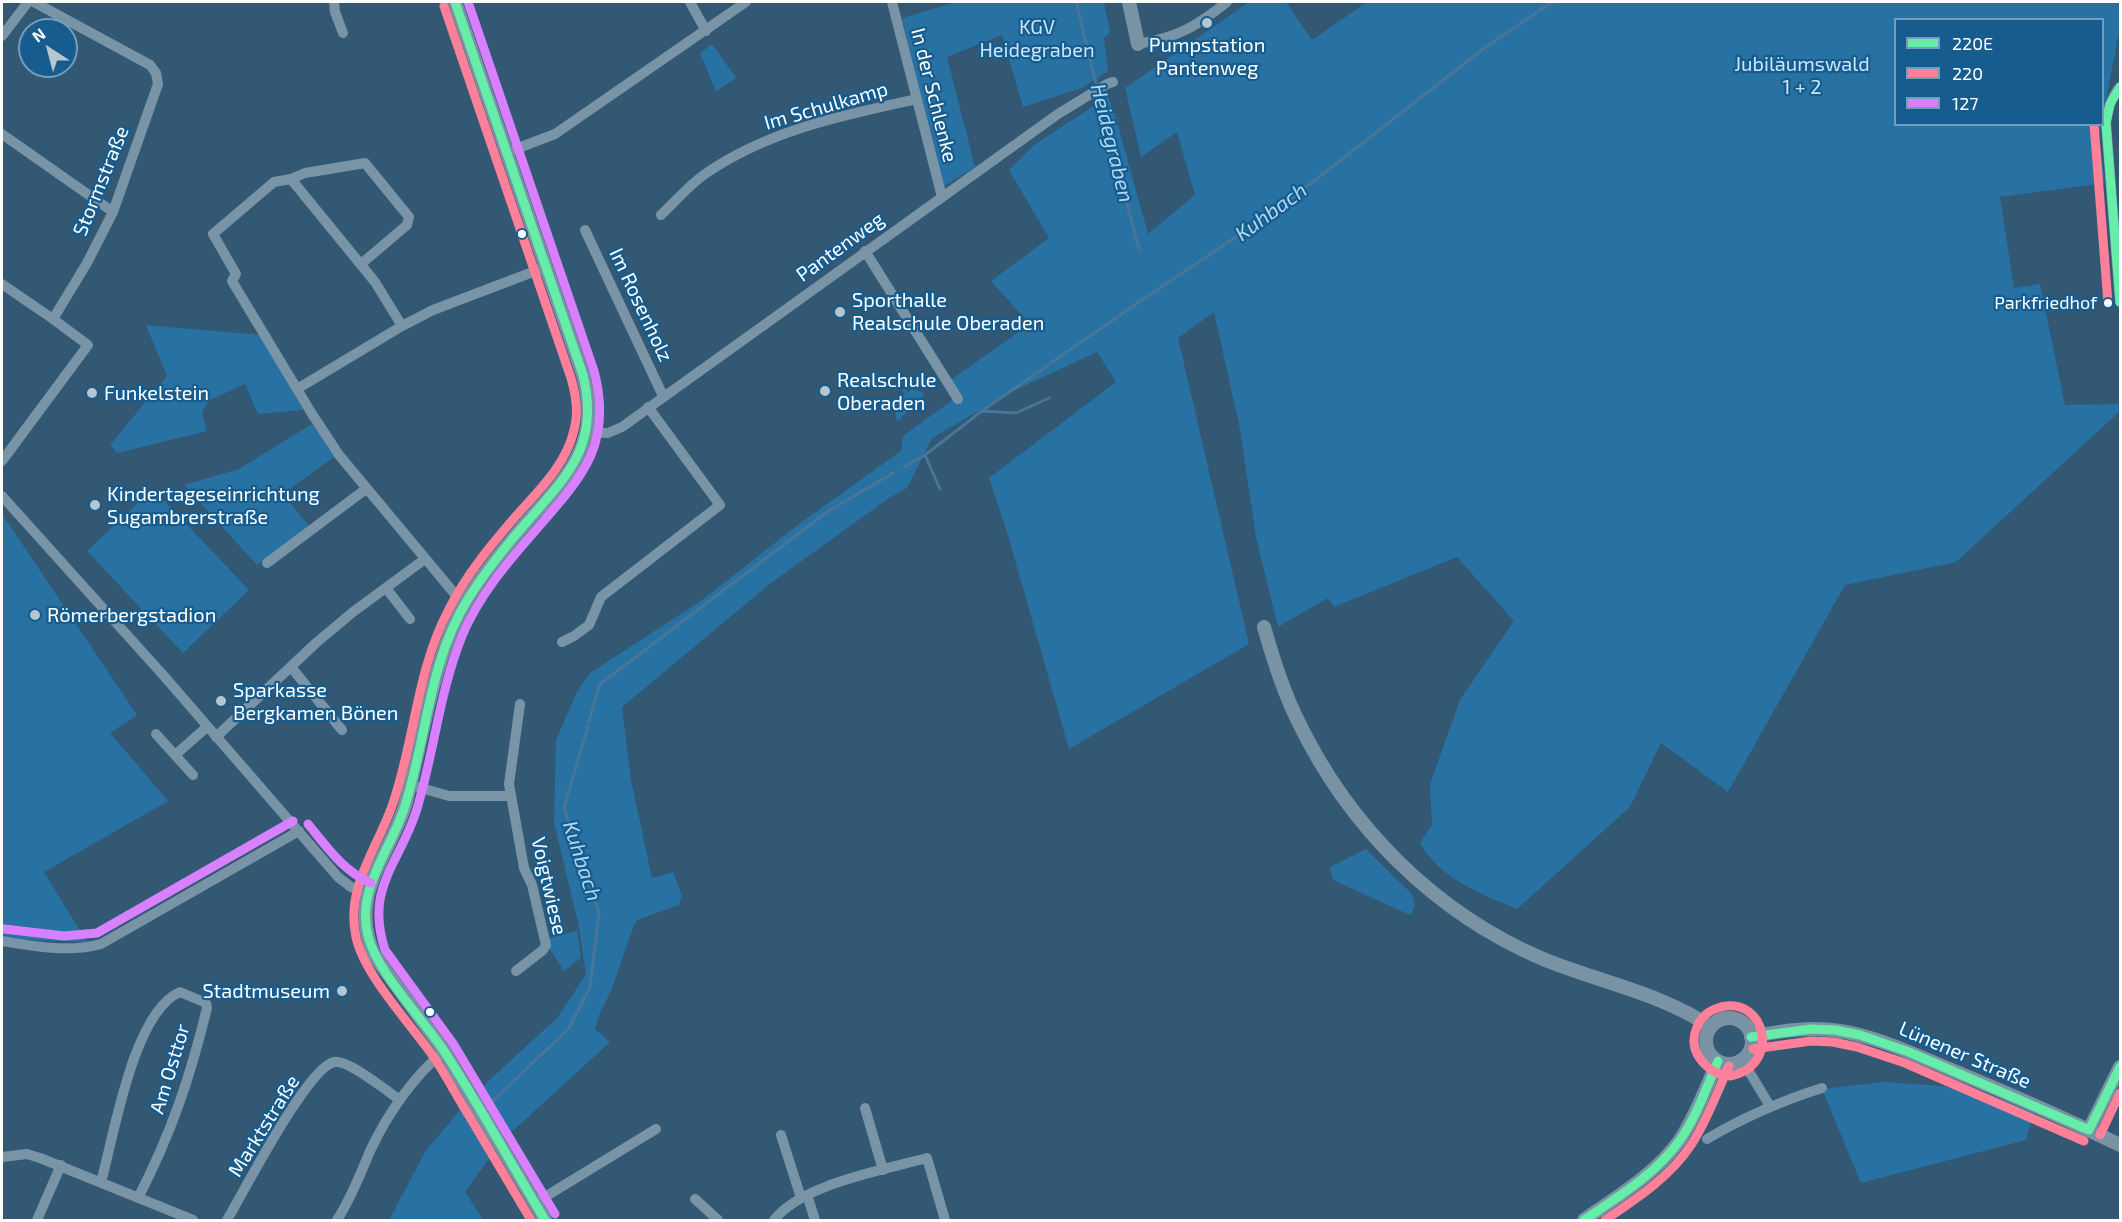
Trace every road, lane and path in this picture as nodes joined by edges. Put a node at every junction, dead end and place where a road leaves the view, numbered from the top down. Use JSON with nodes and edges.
{"nodes":[{"id":1,"x":28,"y":2,"type":"edge"},
{"id":2,"x":34,"y":2,"type":"edge"},
{"id":3,"x":334,"y":2,"type":"edge"},
{"id":4,"x":455,"y":2,"type":"edge"},
{"id":5,"x":690,"y":2,"type":"edge"},
{"id":6,"x":746,"y":2,"type":"edge"},
{"id":7,"x":892,"y":2,"type":"edge"},
{"id":8,"x":1129,"y":2,"type":"edge"},
{"id":9,"x":1227,"y":2,"type":"edge"},
{"id":10,"x":706,"y":31,"type":"junction"},
{"id":11,"x":343,"y":33,"type":"dead end"},
{"id":12,"x":2,"y":36,"type":"edge"},
{"id":13,"x":1138,"y":44,"type":"joint"},
{"id":14,"x":1108,"y":84,"type":"dead end"},
{"id":15,"x":2119,"y":88,"type":"edge"},
{"id":16,"x":917,"y":99,"type":"junction"},
{"id":17,"x":2,"y":134,"type":"edge"},
{"id":18,"x":508,"y":152,"type":"junction"},
{"id":19,"x":291,"y":179,"type":"junction"},
{"id":20,"x":942,"y":197,"type":"junction"},
{"id":21,"x":113,"y":212,"type":"junction"},
{"id":22,"x":661,"y":215,"type":"dead end"},
{"id":23,"x":585,"y":230,"type":"dead end"},
{"id":24,"x":865,"y":251,"type":"junction"},
{"id":25,"x":2119,"y":257,"type":"edge"},
{"id":26,"x":361,"y":264,"type":"junction"},
{"id":27,"x":546,"y":267,"type":"junction"},
{"id":28,"x":2,"y":284,"type":"edge"},
{"id":29,"x":2121,"y":302,"type":"edge"},
{"id":30,"x":53,"y":319,"type":"junction"},
{"id":31,"x":402,"y":326,"type":"junction"},
{"id":32,"x":297,"y":389,"type":"junction"},
{"id":33,"x":663,"y":396,"type":"junction"},
{"id":34,"x":958,"y":399,"type":"dead end"},
{"id":35,"x":648,"y":407,"type":"junction"},
{"id":36,"x":587,"y":432,"type":"junction"},
{"id":37,"x":2,"y":461,"type":"edge"},
{"id":38,"x":366,"y":489,"type":"junction"},
{"id":39,"x":3,"y":499,"type":"edge"},
{"id":40,"x":425,"y":559,"type":"junction"},
{"id":41,"x":267,"y":563,"type":"dead end"},
{"id":42,"x":386,"y":588,"type":"junction"},
{"id":43,"x":464,"y":605,"type":"junction"},
{"id":44,"x":410,"y":619,"type":"dead end"},
{"id":45,"x":1264,"y":627,"type":"dead end"},
{"id":46,"x":562,"y":642,"type":"dead end"},
{"id":47,"x":291,"y":667,"type":"junction"},
{"id":48,"x":519,"y":704,"type":"dead end"},
{"id":49,"x":207,"y":727,"type":"junction"},
{"id":50,"x":342,"y":730,"type":"dead end"},
{"id":51,"x":156,"y":734,"type":"dead end"},
{"id":52,"x":216,"y":737,"type":"junction"},
{"id":53,"x":175,"y":755,"type":"junction"},
{"id":54,"x":193,"y":775,"type":"dead end"},
{"id":55,"x":411,"y":785,"type":"junction"},
{"id":56,"x":510,"y":796,"type":"junction"},
{"id":57,"x":299,"y":831,"type":"junction"},
{"id":58,"x":367,"y":894,"type":"junction"},
{"id":59,"x":2,"y":941,"type":"edge"},
{"id":60,"x":516,"y":970,"type":"dead end"},
{"id":61,"x":1711,"y":1026,"type":"junction"},
{"id":62,"x":1751,"y":1037,"type":"junction"},
{"id":63,"x":444,"y":1051,"type":"junction"},
{"id":64,"x":1742,"y":1060,"type":"junction"},
{"id":65,"x":1718,"y":1061,"type":"junction"},
{"id":66,"x":2121,"y":1067,"type":"edge"},
{"id":67,"x":1821,"y":1088,"type":"dead end"},
{"id":68,"x":400,"y":1100,"type":"junction"},
{"id":69,"x":1770,"y":1106,"type":"junction"},
{"id":70,"x":865,"y":1108,"type":"dead end"},
{"id":71,"x":656,"y":1129,"type":"dead end"},
{"id":72,"x":2089,"y":1130,"type":"junction"},
{"id":73,"x":781,"y":1135,"type":"dead end"},
{"id":74,"x":1707,"y":1139,"type":"dead end"},
{"id":75,"x":2121,"y":1145,"type":"edge"},
{"id":76,"x":2,"y":1157,"type":"edge"},
{"id":77,"x":61,"y":1165,"type":"junction"},
{"id":78,"x":883,"y":1170,"type":"junction"},
{"id":79,"x":101,"y":1182,"type":"junction"},
{"id":80,"x":804,"y":1196,"type":"junction"},
{"id":81,"x":138,"y":1198,"type":"junction"},
{"id":82,"x":695,"y":1199,"type":"dead end"},
{"id":83,"x":535,"y":1203,"type":"junction"},
{"id":84,"x":37,"y":1221,"type":"edge"},
{"id":85,"x":193,"y":1221,"type":"edge"},
{"id":86,"x":227,"y":1221,"type":"edge"},
{"id":87,"x":337,"y":1221,"type":"edge"},
{"id":88,"x":545,"y":1221,"type":"edge"},
{"id":89,"x":718,"y":1221,"type":"edge"},
{"id":90,"x":774,"y":1221,"type":"edge"},
{"id":91,"x":815,"y":1221,"type":"edge"},
{"id":92,"x":945,"y":1221,"type":"edge"},
{"id":93,"x":1584,"y":1221,"type":"edge"}],
"edges":[{"from":1,"to":12,"type":"street"},
{"from":2,"to":21,"type":"street","name":"Stormstraße"},
{"from":3,"to":11,"type":"street"},
{"from":4,"to":18,"type":"main road"},
{"from":5,"to":10,"type":"street"},
{"from":6,"to":10,"type":"street"},
{"from":7,"to":16,"type":"street","name":"In der Schlenke"},
{"from":8,"to":13,"type":"main road"},
{"from":9,"to":13,"type":"street"},
{"from":10,"to":18,"type":"street"},
{"from":14,"to":20,"type":"street","name":"Pantenweg"},
{"from":15,"to":25,"type":"street"},
{"from":16,"to":20,"type":"street","name":"In der Schlenke"},
{"from":16,"to":22,"type":"street","name":"Im Schulkamp"},
{"from":17,"to":21,"type":"street"},
{"from":18,"to":27,"type":"main road"},
{"from":19,"to":26,"type":"street"},
{"from":19,"to":26,"type":"street"},
{"from":19,"to":32,"type":"street"},
{"from":20,"to":24,"type":"street","name":"Pantenweg"},
{"from":21,"to":30,"type":"street","name":"Stormstraße"},
{"from":23,"to":33,"type":"street","name":"Im Rosenholz"},
{"from":24,"to":33,"type":"street","name":"Pantenweg"},
{"from":24,"to":34,"type":"street"},
{"from":25,"to":29,"type":"street"},
{"from":26,"to":31,"type":"street"},
{"from":27,"to":31,"type":"street"},
{"from":27,"to":36,"type":"main road"},
{"from":28,"to":30,"type":"street"},
{"from":30,"to":37,"type":"street"},
{"from":31,"to":32,"type":"street"},
{"from":32,"to":38,"type":"street"},
{"from":33,"to":35,"type":"street","name":"Pantenweg"},
{"from":35,"to":36,"type":"street","name":"Pantenweg"},
{"from":35,"to":46,"type":"street"},
{"from":36,"to":43,"type":"main road"},
{"from":38,"to":40,"type":"street"},
{"from":38,"to":41,"type":"street"},
{"from":39,"to":49,"type":"street"},
{"from":40,"to":42,"type":"street"},
{"from":40,"to":43,"type":"street"},
{"from":42,"to":44,"type":"street"},
{"from":42,"to":47,"type":"street"},
{"from":43,"to":55,"type":"main road"},
{"from":45,"to":61,"type":"main road"},
{"from":47,"to":50,"type":"street"},
{"from":47,"to":52,"type":"street"},
{"from":48,"to":56,"type":"street","name":"Voigtwiese"},
{"from":49,"to":52,"type":"street"},
{"from":49,"to":53,"type":"street"},
{"from":51,"to":53,"type":"street"},
{"from":52,"to":57,"type":"street"},
{"from":53,"to":54,"type":"street"},
{"from":55,"to":56,"type":"street"},
{"from":55,"to":58,"type":"main road"},
{"from":56,"to":60,"type":"street","name":"Voigtwiese"},
{"from":57,"to":58,"type":"street"},
{"from":57,"to":59,"type":"street"},
{"from":58,"to":63,"type":"main road"},
{"from":61,"to":62,"type":"main road"},
{"from":61,"to":65,"type":"main road"},
{"from":62,"to":64,"type":"main road"},
{"from":62,"to":72,"type":"main road","name":"Lünener Straße"},
{"from":63,"to":68,"type":"street"},
{"from":63,"to":83,"type":"main road"},
{"from":64,"to":65,"type":"main road"},
{"from":64,"to":69,"type":"street"},
{"from":65,"to":93,"type":"main road"},
{"from":66,"to":72,"type":"main road"},
{"from":67,"to":69,"type":"street"},
{"from":68,"to":86,"type":"street","name":"Marktstraße"},
{"from":68,"to":87,"type":"street"},
{"from":69,"to":74,"type":"street"},
{"from":70,"to":78,"type":"street"},
{"from":71,"to":83,"type":"street"},
{"from":72,"to":75,"type":"main road","name":"Lünener Straße"},
{"from":73,"to":80,"type":"street"},
{"from":76,"to":77,"type":"street"},
{"from":77,"to":79,"type":"street"},
{"from":77,"to":84,"type":"street"},
{"from":78,"to":80,"type":"street"},
{"from":78,"to":92,"type":"street"},
{"from":79,"to":81,"type":"street"},
{"from":79,"to":81,"type":"street","name":"Am Osttor"},
{"from":80,"to":90,"type":"street"},
{"from":80,"to":91,"type":"street"},
{"from":81,"to":85,"type":"street"},
{"from":82,"to":89,"type":"street"},
{"from":83,"to":88,"type":"main road"}]}
